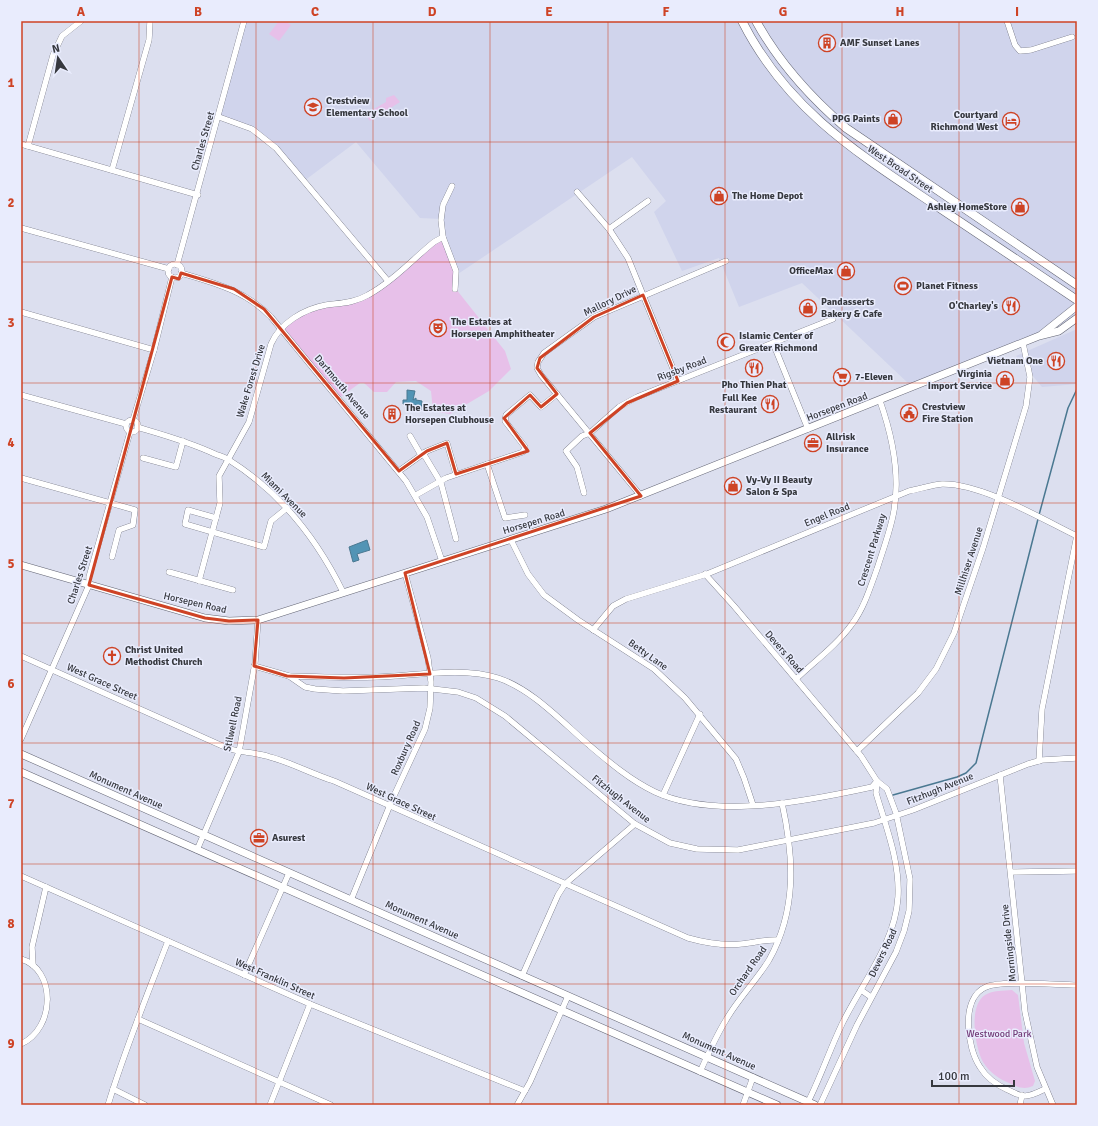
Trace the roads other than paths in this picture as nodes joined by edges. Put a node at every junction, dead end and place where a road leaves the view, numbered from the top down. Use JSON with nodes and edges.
{"nodes":[{"id":1,"x":81,"y":21,"type":"edge"},
{"id":2,"x":150,"y":21,"type":"edge"},
{"id":3,"x":244,"y":21,"type":"edge"},
{"id":4,"x":742,"y":21,"type":"edge"},
{"id":5,"x":756,"y":21,"type":"edge"},
{"id":6,"x":1007,"y":21,"type":"edge"},
{"id":7,"x":1072,"y":37,"type":"dead end"},
{"id":8,"x":219,"y":117,"type":"junction"},
{"id":9,"x":21,"y":144,"type":"edge"},
{"id":10,"x":28,"y":146,"type":"junction"},
{"id":11,"x":897,"y":164,"type":"junction"},
{"id":12,"x":112,"y":170,"type":"junction"},
{"id":13,"x":890,"y":175,"type":"junction"},
{"id":14,"x":452,"y":186,"type":"dead end"},
{"id":15,"x":577,"y":192,"type":"dead end"},
{"id":16,"x":198,"y":195,"type":"junction"},
{"id":17,"x":648,"y":201,"type":"dead end"},
{"id":18,"x":21,"y":228,"type":"edge"},
{"id":19,"x":609,"y":229,"type":"junction"},
{"id":20,"x":444,"y":238,"type":"junction"},
{"id":21,"x":726,"y":260,"type":"dead end"},
{"id":22,"x":177,"y":265,"type":"junction"},
{"id":23,"x":169,"y":269,"type":"junction"},
{"id":24,"x":182,"y":272,"type":"junction"},
{"id":25,"x":172,"y":278,"type":"junction"},
{"id":26,"x":388,"y":281,"type":"junction"},
{"id":27,"x":1077,"y":285,"type":"edge"},
{"id":28,"x":455,"y":289,"type":"dead end"},
{"id":29,"x":643,"y":295,"type":"junction"},
{"id":30,"x":1077,"y":300,"type":"edge"},
{"id":31,"x":1077,"y":306,"type":"edge"},
{"id":32,"x":21,"y":312,"type":"edge"},
{"id":33,"x":1077,"y":318,"type":"edge"},
{"id":34,"x":833,"y":319,"type":"dead end"},
{"id":35,"x":282,"y":329,"type":"junction"},
{"id":36,"x":1039,"y":336,"type":"junction"},
{"id":37,"x":773,"y":343,"type":"junction"},
{"id":38,"x":1023,"y":343,"type":"junction"},
{"id":39,"x":154,"y":350,"type":"junction"},
{"id":40,"x":678,"y":381,"type":"junction"},
{"id":41,"x":557,"y":394,"type":"junction"},
{"id":42,"x":21,"y":395,"type":"edge"},
{"id":43,"x":880,"y":401,"type":"junction"},
{"id":44,"x":133,"y":420,"type":"junction"},
{"id":45,"x":126,"y":424,"type":"junction"},
{"id":46,"x":138,"y":427,"type":"junction"},
{"id":47,"x":808,"y":429,"type":"junction"},
{"id":48,"x":130,"y":432,"type":"junction"},
{"id":49,"x":590,"y":433,"type":"junction"},
{"id":50,"x":410,"y":436,"type":"dead end"},
{"id":51,"x":184,"y":441,"type":"junction"},
{"id":52,"x":422,"y":454,"type":"junction"},
{"id":53,"x":143,"y":458,"type":"dead end"},
{"id":54,"x":228,"y":459,"type":"junction"},
{"id":55,"x":487,"y":464,"type":"junction"},
{"id":56,"x":399,"y":471,"type":"junction"},
{"id":57,"x":456,"y":474,"type":"junction"},
{"id":58,"x":21,"y":478,"type":"edge"},
{"id":59,"x":439,"y":481,"type":"junction"},
{"id":60,"x":584,"y":493,"type":"dead end"},
{"id":61,"x":416,"y":495,"type":"junction"},
{"id":62,"x":641,"y":496,"type":"junction"},
{"id":63,"x":895,"y":497,"type":"junction"},
{"id":64,"x":998,"y":498,"type":"junction"},
{"id":65,"x":111,"y":504,"type":"junction"},
{"id":66,"x":287,"y":508,"type":"junction"},
{"id":67,"x":526,"y":515,"type":"dead end"},
{"id":68,"x":216,"y":518,"type":"junction"},
{"id":69,"x":213,"y":531,"type":"junction"},
{"id":70,"x":1077,"y":536,"type":"edge"},
{"id":71,"x":456,"y":539,"type":"dead end"},
{"id":72,"x":511,"y":540,"type":"junction"},
{"id":73,"x":112,"y":557,"type":"dead end"},
{"id":74,"x":442,"y":561,"type":"junction"},
{"id":75,"x":21,"y":565,"type":"edge"},
{"id":76,"x":169,"y":572,"type":"dead end"},
{"id":77,"x":405,"y":573,"type":"junction"},
{"id":78,"x":705,"y":574,"type":"junction"},
{"id":79,"x":199,"y":581,"type":"junction"},
{"id":80,"x":88,"y":585,"type":"junction"},
{"id":81,"x":233,"y":590,"type":"dead end"},
{"id":82,"x":343,"y":592,"type":"junction"},
{"id":83,"x":258,"y":620,"type":"junction"},
{"id":84,"x":593,"y":630,"type":"junction"},
{"id":85,"x":21,"y":656,"type":"edge"},
{"id":86,"x":254,"y":666,"type":"junction"},
{"id":87,"x":52,"y":670,"type":"junction"},
{"id":88,"x":430,"y":674,"type":"junction"},
{"id":89,"x":289,"y":676,"type":"junction"},
{"id":90,"x":796,"y":679,"type":"junction"},
{"id":91,"x":432,"y":689,"type":"junction"},
{"id":92,"x":700,"y":714,"type":"junction"},
{"id":93,"x":21,"y":739,"type":"edge"},
{"id":94,"x":239,"y":752,"type":"junction"},
{"id":95,"x":856,"y":752,"type":"junction"},
{"id":96,"x":21,"y":754,"type":"edge"},
{"id":97,"x":1077,"y":758,"type":"edge"},
{"id":98,"x":1039,"y":761,"type":"junction"},
{"id":99,"x":21,"y":772,"type":"edge"},
{"id":100,"x":1000,"y":774,"type":"junction"},
{"id":101,"x":877,"y":781,"type":"junction"},
{"id":102,"x":663,"y":795,"type":"junction"},
{"id":103,"x":782,"y":803,"type":"junction"},
{"id":104,"x":753,"y":805,"type":"junction"},
{"id":105,"x":390,"y":807,"type":"junction"},
{"id":106,"x":896,"y":816,"type":"junction"},
{"id":107,"x":884,"y":820,"type":"junction"},
{"id":108,"x":635,"y":824,"type":"junction"},
{"id":109,"x":203,"y":834,"type":"junction"},
{"id":110,"x":789,"y":841,"type":"junction"},
{"id":111,"x":197,"y":850,"type":"junction"},
{"id":112,"x":289,"y":872,"type":"junction"},
{"id":113,"x":1011,"y":872,"type":"junction"},
{"id":114,"x":1077,"y":872,"type":"edge"},
{"id":115,"x":21,"y":876,"type":"edge"},
{"id":116,"x":565,"y":884,"type":"junction"},
{"id":117,"x":46,"y":887,"type":"junction"},
{"id":118,"x":281,"y":887,"type":"junction"},
{"id":119,"x":351,"y":900,"type":"junction"},
{"id":120,"x":778,"y":940,"type":"junction"},
{"id":121,"x":168,"y":941,"type":"junction"},
{"id":122,"x":21,"y":959,"type":"edge"},
{"id":123,"x":33,"y":965,"type":"junction"},
{"id":124,"x":244,"y":975,"type":"junction"},
{"id":125,"x":522,"y":976,"type":"junction"},
{"id":126,"x":1022,"y":984,"type":"junction"},
{"id":127,"x":1077,"y":985,"type":"edge"},
{"id":128,"x":861,"y":990,"type":"junction"},
{"id":129,"x":568,"y":996,"type":"junction"},
{"id":130,"x":872,"y":997,"type":"junction"},
{"id":131,"x":310,"y":1004,"type":"junction"},
{"id":132,"x":561,"y":1010,"type":"junction"},
{"id":133,"x":138,"y":1019,"type":"junction"},
{"id":134,"x":21,"y":1044,"type":"edge"},
{"id":135,"x":707,"y":1057,"type":"junction"},
{"id":136,"x":700,"y":1072,"type":"junction"},
{"id":137,"x":753,"y":1078,"type":"junction"},
{"id":138,"x":279,"y":1082,"type":"junction"},
{"id":139,"x":113,"y":1089,"type":"junction"},
{"id":140,"x":1045,"y":1089,"type":"junction"},
{"id":141,"x":525,"y":1091,"type":"junction"},
{"id":142,"x":747,"y":1093,"type":"junction"},
{"id":143,"x":1022,"y":1096,"type":"junction"},
{"id":144,"x":808,"y":1102,"type":"junction"},
{"id":145,"x":108,"y":1105,"type":"edge"},
{"id":146,"x":144,"y":1105,"type":"edge"},
{"id":147,"x":270,"y":1105,"type":"edge"},
{"id":148,"x":331,"y":1105,"type":"edge"},
{"id":149,"x":517,"y":1105,"type":"edge"},
{"id":150,"x":743,"y":1105,"type":"edge"},
{"id":151,"x":777,"y":1105,"type":"edge"},
{"id":152,"x":815,"y":1105,"type":"edge"},
{"id":153,"x":820,"y":1105,"type":"edge"},
{"id":154,"x":1020,"y":1105,"type":"edge"},
{"id":155,"x":1053,"y":1105,"type":"edge"}],
"edges":[{"from":1,"to":10,"type":"street"},
{"from":2,"to":12,"type":"street"},
{"from":3,"to":8,"type":"street","name":"Charles Street"},
{"from":4,"to":13,"type":"main road","name":"West Broad Street"},
{"from":5,"to":11,"type":"main road","name":"West Broad Street"},
{"from":6,"to":7,"type":"street"},
{"from":8,"to":16,"type":"street","name":"Charles Street"},
{"from":8,"to":26,"type":"street"},
{"from":9,"to":10,"type":"street"},
{"from":10,"to":12,"type":"street"},
{"from":11,"to":13,"type":"main road"},
{"from":11,"to":27,"type":"main road","name":"West Broad Street"},
{"from":12,"to":16,"type":"street"},
{"from":13,"to":30,"type":"main road","name":"West Broad Street"},
{"from":14,"to":20,"type":"street"},
{"from":15,"to":19,"type":"street"},
{"from":16,"to":22,"type":"street","name":"Charles Street"},
{"from":17,"to":19,"type":"street"},
{"from":18,"to":23,"type":"street"},
{"from":19,"to":29,"type":"street"},
{"from":20,"to":26,"type":"street","name":"Wake Forest Drive"},
{"from":20,"to":28,"type":"street"},
{"from":21,"to":29,"type":"street","name":"Mallory Drive"},
{"from":22,"to":23,"type":"street"},
{"from":22,"to":24,"type":"street"},
{"from":23,"to":25,"type":"street"},
{"from":24,"to":25,"type":"street"},
{"from":24,"to":35,"type":"street","name":"Dartmouth Avenue"},
{"from":25,"to":39,"type":"street"},
{"from":26,"to":35,"type":"street","name":"Wake Forest Drive"},
{"from":29,"to":40,"type":"street"},
{"from":29,"to":41,"type":"street","name":"Mallory Drive"},
{"from":31,"to":36,"type":"street","name":"Horsepen Road"},
{"from":32,"to":39,"type":"street"},
{"from":33,"to":36,"type":"street","name":"Horsepen Road"},
{"from":34,"to":37,"type":"street","name":"Rigsby Road"},
{"from":35,"to":54,"type":"street","name":"Wake Forest Drive"},
{"from":35,"to":56,"type":"street","name":"Dartmouth Avenue"},
{"from":36,"to":38,"type":"street","name":"Horsepen Road"},
{"from":37,"to":40,"type":"street","name":"Rigsby Road"},
{"from":37,"to":47,"type":"street"},
{"from":38,"to":43,"type":"street","name":"Horsepen Road"},
{"from":38,"to":64,"type":"street","name":"Millhiser Avenue"},
{"from":39,"to":44,"type":"street"},
{"from":40,"to":49,"type":"street","name":"Rigsby Road"},
{"from":41,"to":49,"type":"street"},
{"from":41,"to":55,"type":"street"},
{"from":42,"to":45,"type":"street"},
{"from":43,"to":47,"type":"street","name":"Horsepen Road"},
{"from":43,"to":63,"type":"street","name":"Crescent Parkway"},
{"from":44,"to":45,"type":"street"},
{"from":44,"to":46,"type":"street"},
{"from":45,"to":48,"type":"street"},
{"from":46,"to":48,"type":"street"},
{"from":46,"to":51,"type":"street","name":"Miami Avenue"},
{"from":47,"to":62,"type":"street","name":"Horsepen Road"},
{"from":48,"to":65,"type":"street","name":"Charles Street"},
{"from":49,"to":60,"type":"street","name":"Rigsby Road"},
{"from":49,"to":62,"type":"street"},
{"from":50,"to":52,"type":"street"},
{"from":51,"to":53,"type":"street"},
{"from":51,"to":54,"type":"street","name":"Miami Avenue"},
{"from":52,"to":56,"type":"street"},
{"from":52,"to":57,"type":"street"},
{"from":52,"to":59,"type":"street"},
{"from":54,"to":66,"type":"street","name":"Miami Avenue"},
{"from":54,"to":68,"type":"street","name":"Wake Forest Drive"},
{"from":55,"to":57,"type":"street"},
{"from":55,"to":67,"type":"street"},
{"from":56,"to":61,"type":"street","name":"Dartmouth Avenue"},
{"from":57,"to":59,"type":"street"},
{"from":58,"to":65,"type":"street"},
{"from":59,"to":61,"type":"street"},
{"from":59,"to":71,"type":"street"},
{"from":61,"to":74,"type":"street","name":"Dartmouth Avenue"},
{"from":62,"to":72,"type":"street","name":"Horsepen Road"},
{"from":63,"to":64,"type":"street","name":"Engel Road"},
{"from":63,"to":78,"type":"street","name":"Engel Road"},
{"from":63,"to":90,"type":"street","name":"Crescent Parkway"},
{"from":64,"to":70,"type":"street","name":"Engel Road"},
{"from":64,"to":95,"type":"street","name":"Millhiser Avenue"},
{"from":65,"to":73,"type":"street"},
{"from":65,"to":80,"type":"street","name":"Charles Street"},
{"from":66,"to":69,"type":"street"},
{"from":66,"to":82,"type":"street","name":"Miami Avenue"},
{"from":68,"to":69,"type":"street","name":"Wake Forest Drive"},
{"from":68,"to":69,"type":"street"},
{"from":69,"to":79,"type":"street","name":"Wake Forest Drive"},
{"from":70,"to":98,"type":"street"},
{"from":72,"to":74,"type":"street","name":"Horsepen Road"},
{"from":72,"to":84,"type":"street","name":"Betty Lane"},
{"from":74,"to":77,"type":"street","name":"Horsepen Road"},
{"from":75,"to":80,"type":"street","name":"Horsepen Road"},
{"from":76,"to":79,"type":"street"},
{"from":77,"to":82,"type":"street","name":"Horsepen Road"},
{"from":77,"to":88,"type":"street","name":"Roxbury Road"},
{"from":78,"to":84,"type":"street","name":"Engel Road"},
{"from":78,"to":90,"type":"street","name":"Devers Road"},
{"from":79,"to":81,"type":"street"},
{"from":80,"to":83,"type":"street","name":"Horsepen Road"},
{"from":80,"to":87,"type":"street","name":"Charles Street"},
{"from":82,"to":83,"type":"street","name":"Horsepen Road"},
{"from":83,"to":86,"type":"street","name":"Stilwell Road"},
{"from":84,"to":92,"type":"street","name":"Betty Lane"},
{"from":85,"to":87,"type":"street","name":"West Grace Street"},
{"from":86,"to":89,"type":"street","name":"Fitzhugh Avenue"},
{"from":86,"to":94,"type":"street","name":"Stilwell Road"},
{"from":87,"to":93,"type":"street","name":"Charles Street"},
{"from":87,"to":94,"type":"street","name":"West Grace Street"},
{"from":88,"to":89,"type":"street","name":"Fitzhugh Avenue"},
{"from":88,"to":91,"type":"street","name":"Roxbury Road"},
{"from":88,"to":102,"type":"street","name":"Fitzhugh Avenue"},
{"from":89,"to":91,"type":"street","name":"Fitzhugh Avenue"},
{"from":90,"to":95,"type":"street","name":"Devers Road"},
{"from":91,"to":105,"type":"street","name":"Roxbury Road"},
{"from":91,"to":108,"type":"street","name":"Fitzhugh Avenue"},
{"from":92,"to":102,"type":"street"},
{"from":92,"to":104,"type":"street","name":"Betty Lane"},
{"from":94,"to":105,"type":"street","name":"West Grace Street"},
{"from":94,"to":109,"type":"street","name":"Stilwell Road"},
{"from":95,"to":101,"type":"street","name":"Devers Road"},
{"from":96,"to":109,"type":"street","name":"Monument Avenue"},
{"from":97,"to":98,"type":"street","name":"Fitzhugh Avenue"},
{"from":98,"to":100,"type":"street","name":"Fitzhugh Avenue"},
{"from":99,"to":111,"type":"street"},
{"from":100,"to":106,"type":"street","name":"Fitzhugh Avenue"},
{"from":100,"to":113,"type":"street","name":"Morningside Drive"},
{"from":101,"to":103,"type":"street","name":"Fitzhugh Avenue"},
{"from":101,"to":106,"type":"street","name":"Devers Road"},
{"from":101,"to":107,"type":"street","name":"Devers Road"},
{"from":102,"to":104,"type":"street","name":"Fitzhugh Avenue"},
{"from":103,"to":104,"type":"street","name":"Fitzhugh Avenue"},
{"from":103,"to":110,"type":"street","name":"Orchard Road"},
{"from":105,"to":116,"type":"street","name":"West Grace Street"},
{"from":105,"to":119,"type":"street","name":"Roxbury Road"},
{"from":106,"to":107,"type":"street","name":"Fitzhugh Avenue"},
{"from":106,"to":130,"type":"street","name":"Devers Road"},
{"from":107,"to":110,"type":"street","name":"Fitzhugh Avenue"},
{"from":107,"to":128,"type":"street","name":"Devers Road"},
{"from":108,"to":110,"type":"street","name":"Fitzhugh Avenue"},
{"from":108,"to":116,"type":"street"},
{"from":109,"to":111,"type":"street","name":"Stilwell Road"},
{"from":109,"to":112,"type":"street","name":"Monument Avenue"},
{"from":110,"to":120,"type":"street","name":"Orchard Road"},
{"from":111,"to":118,"type":"street"},
{"from":112,"to":118,"type":"street"},
{"from":112,"to":119,"type":"street","name":"Monument Avenue"},
{"from":113,"to":114,"type":"street"},
{"from":113,"to":126,"type":"street","name":"Morningside Drive"},
{"from":115,"to":117,"type":"street","name":"West Franklin Street"},
{"from":116,"to":120,"type":"street","name":"West Grace Street"},
{"from":116,"to":125,"type":"street"},
{"from":117,"to":121,"type":"street","name":"West Franklin Street"},
{"from":117,"to":123,"type":"street"},
{"from":118,"to":124,"type":"street"},
{"from":118,"to":132,"type":"street"},
{"from":119,"to":125,"type":"street","name":"Monument Avenue"},
{"from":120,"to":135,"type":"street","name":"Orchard Road"},
{"from":121,"to":124,"type":"street","name":"West Franklin Street"},
{"from":121,"to":133,"type":"street"},
{"from":122,"to":123,"type":"street"},
{"from":123,"to":134,"type":"street"},
{"from":124,"to":131,"type":"street","name":"West Franklin Street"},
{"from":125,"to":129,"type":"street","name":"Monument Avenue"},
{"from":126,"to":127,"type":"street"},
{"from":126,"to":140,"type":"street","name":"Morningside Drive"},
{"from":126,"to":143,"type":"street"},
{"from":128,"to":130,"type":"street"},
{"from":128,"to":144,"type":"street","name":"Devers Road"},
{"from":129,"to":132,"type":"street"},
{"from":129,"to":135,"type":"street","name":"Monument Avenue"},
{"from":130,"to":153,"type":"street","name":"Devers Road"},
{"from":131,"to":138,"type":"street"},
{"from":131,"to":141,"type":"street","name":"West Franklin Street"},
{"from":132,"to":136,"type":"street"},
{"from":132,"to":141,"type":"street"},
{"from":133,"to":138,"type":"street"},
{"from":133,"to":139,"type":"street"},
{"from":135,"to":136,"type":"street","name":"Orchard Road"},
{"from":135,"to":137,"type":"street","name":"Monument Avenue"},
{"from":136,"to":142,"type":"street"},
{"from":137,"to":142,"type":"street"},
{"from":137,"to":144,"type":"street","name":"Monument Avenue"},
{"from":138,"to":147,"type":"street"},
{"from":138,"to":148,"type":"street"},
{"from":139,"to":145,"type":"street"},
{"from":139,"to":146,"type":"street"},
{"from":140,"to":143,"type":"street"},
{"from":140,"to":155,"type":"street","name":"Morningside Drive"},
{"from":141,"to":149,"type":"street"},
{"from":142,"to":150,"type":"street"},
{"from":142,"to":151,"type":"street"},
{"from":143,"to":154,"type":"street"},
{"from":144,"to":152,"type":"street","name":"Monument Avenue"}]}
